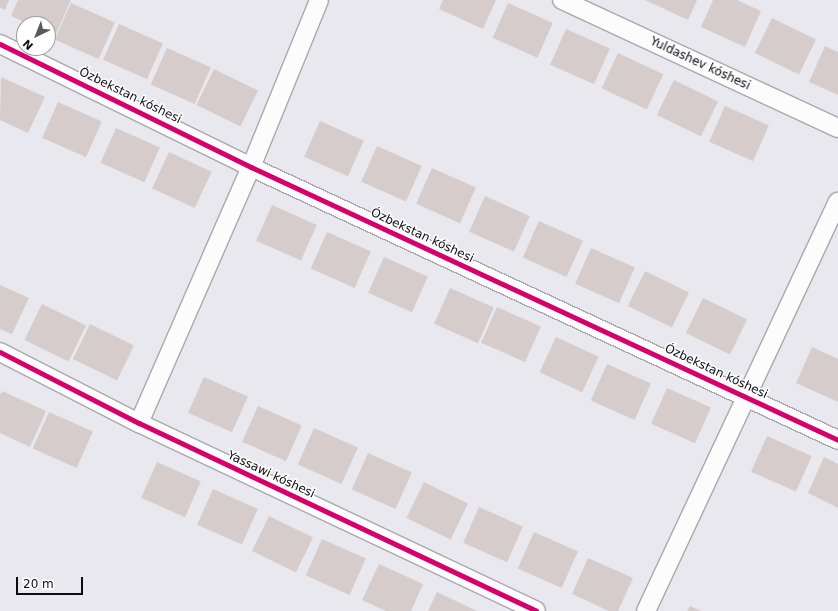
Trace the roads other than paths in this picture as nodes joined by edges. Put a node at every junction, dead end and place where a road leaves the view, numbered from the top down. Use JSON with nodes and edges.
{"nodes":[{"id":1,"x":319,"y":0,"type":"edge"},
{"id":2,"x":562,"y":0,"type":"edge"},
{"id":3,"x":0,"y":44,"type":"edge"},
{"id":4,"x":838,"y":128,"type":"edge"},
{"id":5,"x":251,"y":167,"type":"junction"},
{"id":6,"x":838,"y":202,"type":"edge"},
{"id":7,"x":0,"y":352,"type":"edge"},
{"id":8,"x":746,"y":398,"type":"junction"},
{"id":9,"x":139,"y":423,"type":"junction"},
{"id":10,"x":838,"y":440,"type":"edge"},
{"id":11,"x":536,"y":611,"type":"edge"},
{"id":12,"x":646,"y":611,"type":"edge"}],
"edges":[{"from":1,"to":5,"type":"street"},
{"from":2,"to":4,"type":"street","name":"Yuldashev kóshesi"},
{"from":3,"to":5,"type":"street","name":"Ózbekstan kóshesi"},
{"from":5,"to":8,"type":"street","name":"Ózbekstan kóshesi"},
{"from":5,"to":9,"type":"street"},
{"from":6,"to":8,"type":"street"},
{"from":7,"to":9,"type":"street","name":"Yassawi kóshesi"},
{"from":8,"to":10,"type":"street","name":"Ózbekstan kóshesi"},
{"from":8,"to":12,"type":"street"},
{"from":9,"to":11,"type":"street","name":"Yassawi kóshesi"}]}
